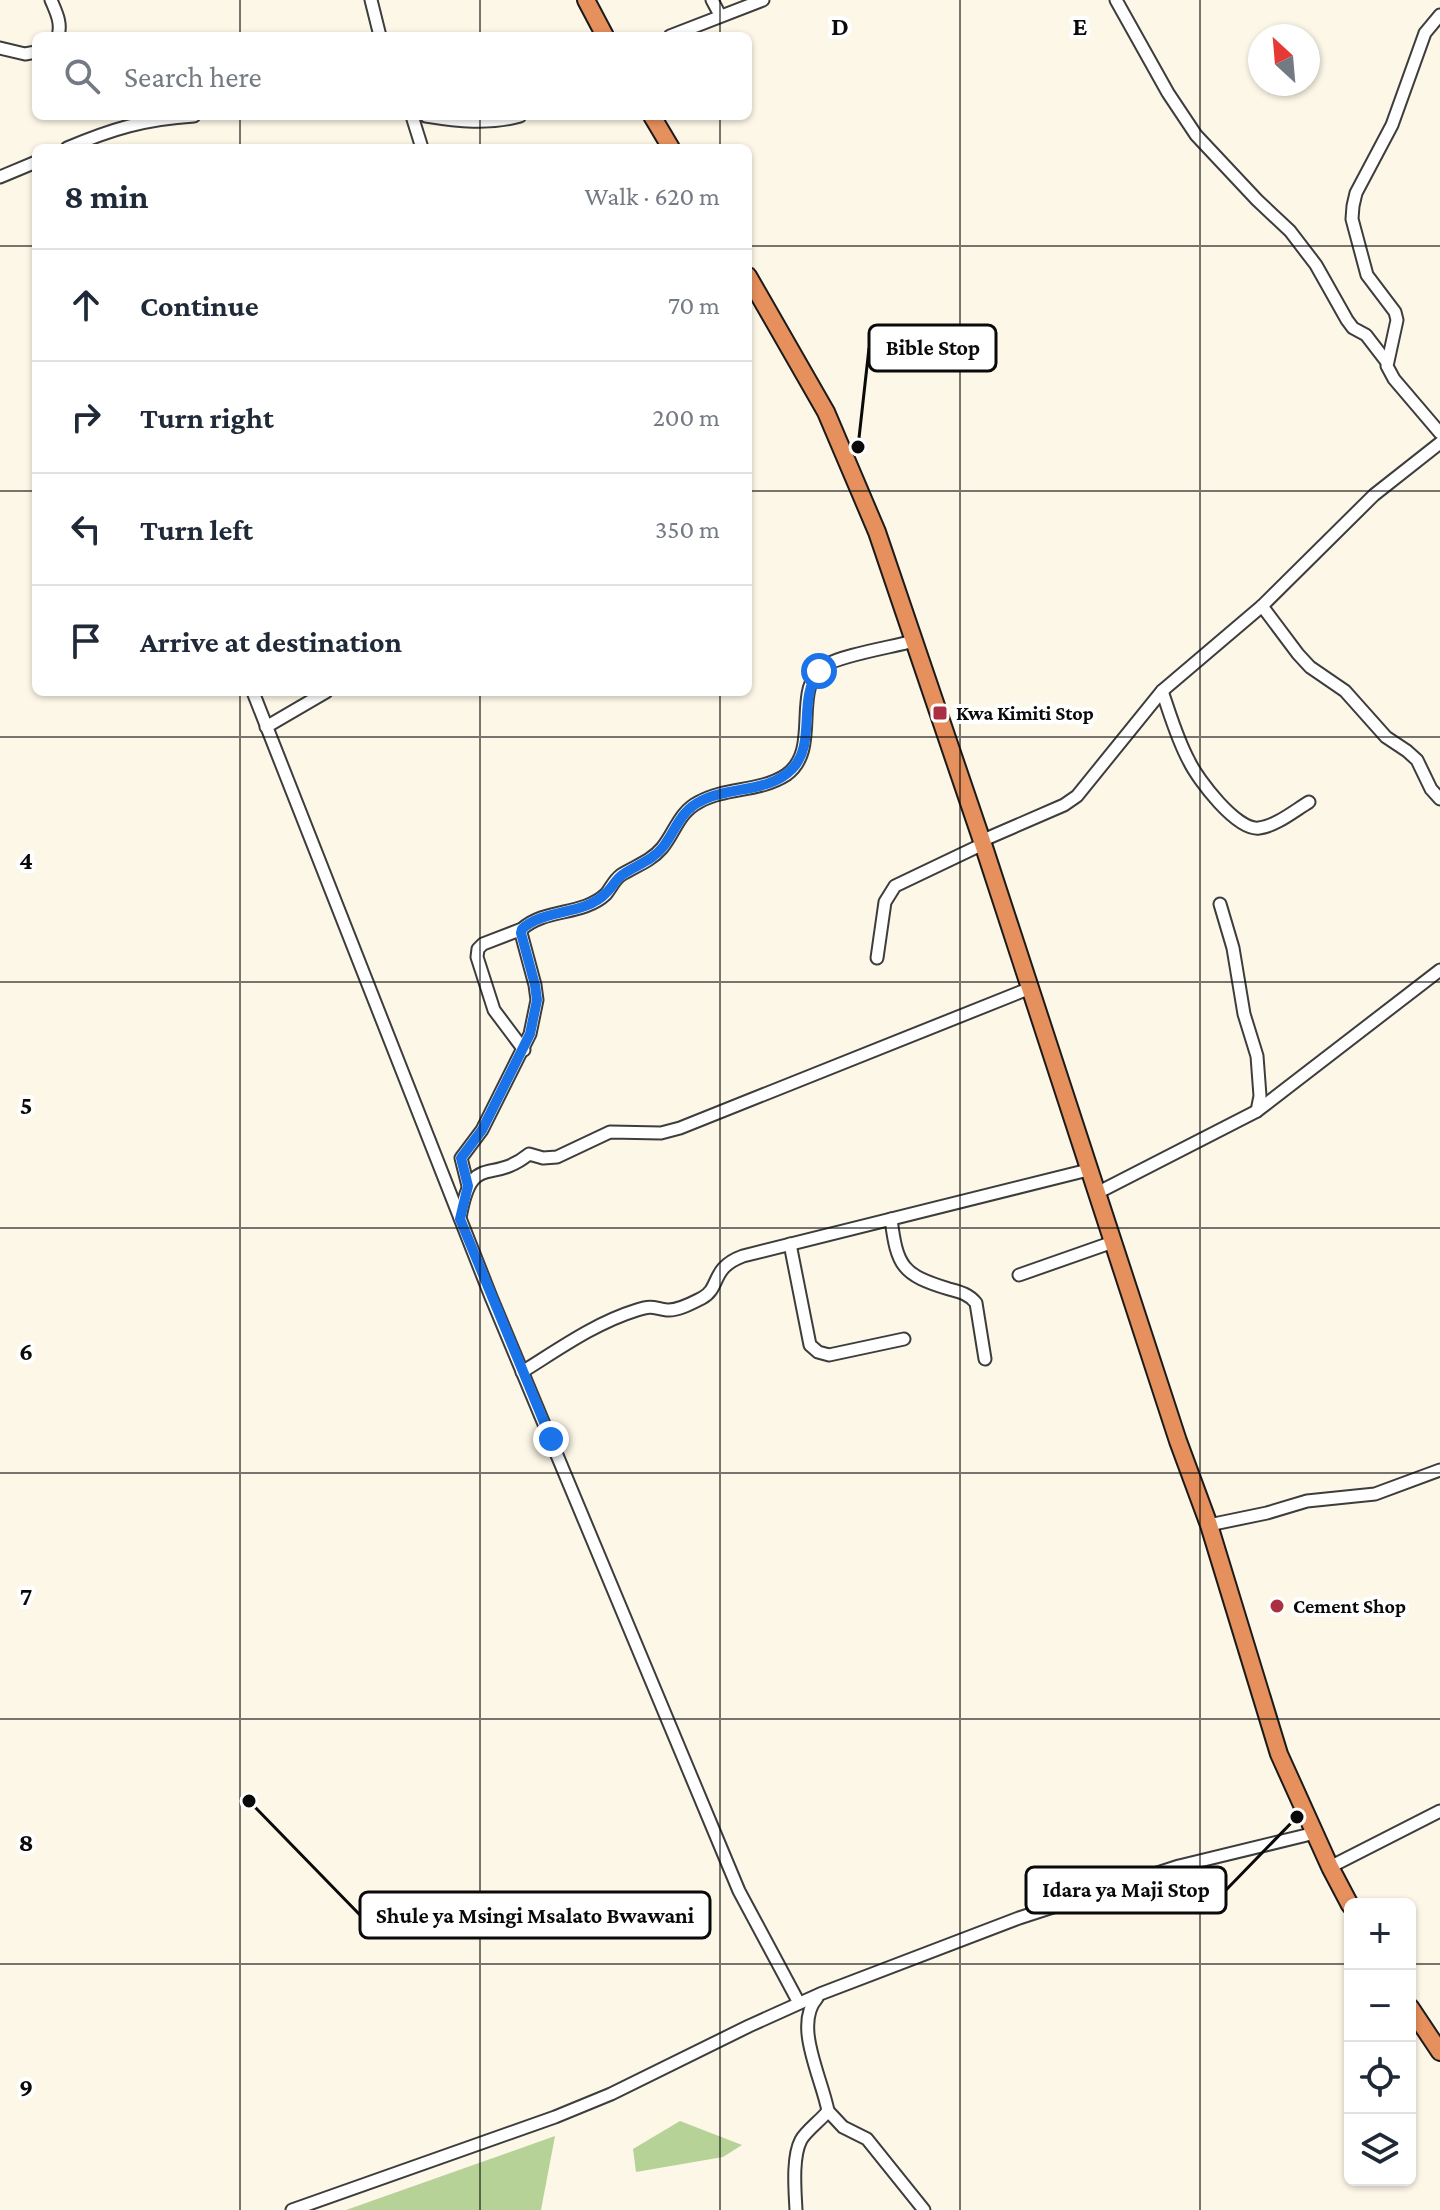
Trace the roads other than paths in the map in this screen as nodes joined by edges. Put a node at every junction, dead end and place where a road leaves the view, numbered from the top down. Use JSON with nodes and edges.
{"nodes":[{"id":1,"x":51,"y":0,"type":"edge"},
{"id":2,"x":371,"y":0,"type":"edge"},
{"id":3,"x":586,"y":0,"type":"edge"},
{"id":4,"x":712,"y":0,"type":"edge"},
{"id":5,"x":763,"y":0,"type":"edge"},
{"id":6,"x":1116,"y":0,"type":"edge"},
{"id":7,"x":720,"y":15,"type":"junction"},
{"id":8,"x":1440,"y":15,"type":"edge"},
{"id":9,"x":59,"y":32,"type":"edge"},
{"id":10,"x":379,"y":32,"type":"edge"},
{"id":11,"x":603,"y":32,"type":"edge"},
{"id":12,"x":680,"y":32,"type":"edge"},
{"id":13,"x":0,"y":48,"type":"edge"},
{"id":14,"x":32,"y":53,"type":"edge"},
{"id":15,"x":157,"y":120,"type":"edge"},
{"id":16,"x":413,"y":120,"type":"edge"},
{"id":17,"x":654,"y":120,"type":"edge"},
{"id":18,"x":78,"y":144,"type":"edge"},
{"id":19,"x":421,"y":144,"type":"edge"},
{"id":20,"x":669,"y":144,"type":"edge"},
{"id":21,"x":32,"y":164,"type":"edge"},
{"id":22,"x":0,"y":177,"type":"edge"},
{"id":23,"x":752,"y":283,"type":"edge"},
{"id":24,"x":1386,"y":361,"type":"junction"},
{"id":25,"x":1440,"y":433,"type":"edge"},
{"id":26,"x":1440,"y":443,"type":"edge"},
{"id":27,"x":1262,"y":606,"type":"junction"},
{"id":28,"x":914,"y":641,"type":"junction"},
{"id":29,"x":1162,"y":691,"type":"junction"},
{"id":30,"x":254,"y":696,"type":"edge"},
{"id":31,"x":319,"y":696,"type":"edge"},
{"id":32,"x":266,"y":727,"type":"junction"},
{"id":33,"x":1440,"y":799,"type":"edge"},
{"id":34,"x":1309,"y":802,"type":"dead end"},
{"id":35,"x":982,"y":843,"type":"junction"},
{"id":36,"x":1220,"y":904,"type":"dead end"},
{"id":37,"x":522,"y":929,"type":"junction"},
{"id":38,"x":877,"y":958,"type":"dead end"},
{"id":39,"x":1440,"y":970,"type":"edge"},
{"id":40,"x":1028,"y":989,"type":"junction"},
{"id":41,"x":524,"y":1050,"type":"junction"},
{"id":42,"x":1257,"y":1111,"type":"junction"},
{"id":43,"x":1088,"y":1170,"type":"junction"},
{"id":44,"x":468,"y":1186,"type":"junction"},
{"id":45,"x":1097,"y":1193,"type":"junction"},
{"id":46,"x":460,"y":1219,"type":"junction"},
{"id":47,"x":891,"y":1219,"type":"junction"},
{"id":48,"x":1113,"y":1242,"type":"junction"},
{"id":49,"x":790,"y":1244,"type":"junction"},
{"id":50,"x":1019,"y":1275,"type":"dead end"},
{"id":51,"x":904,"y":1339,"type":"dead end"},
{"id":52,"x":985,"y":1359,"type":"dead end"},
{"id":53,"x":522,"y":1372,"type":"junction"},
{"id":54,"x":1440,"y":1470,"type":"edge"},
{"id":55,"x":1209,"y":1525,"type":"junction"},
{"id":56,"x":1440,"y":1811,"type":"edge"},
{"id":57,"x":1315,"y":1833,"type":"junction"},
{"id":58,"x":1330,"y":1867,"type":"junction"},
{"id":59,"x":1346,"y":1898,"type":"edge"},
{"id":60,"x":820,"y":1994,"type":"junction"},
{"id":61,"x":799,"y":2003,"type":"junction"},
{"id":62,"x":1416,"y":2016,"type":"edge"},
{"id":63,"x":1440,"y":2052,"type":"edge"},
{"id":64,"x":828,"y":2111,"type":"junction"},
{"id":65,"x":292,"y":2210,"type":"edge"},
{"id":66,"x":796,"y":2210,"type":"edge"},
{"id":67,"x":924,"y":2210,"type":"edge"}],
"edges":[{"from":1,"to":9,"type":"street"},
{"from":2,"to":10,"type":"street"},
{"from":3,"to":11,"type":"highway"},
{"from":4,"to":7,"type":"street"},
{"from":5,"to":7,"type":"street"},
{"from":6,"to":24,"type":"street"},
{"from":7,"to":12,"type":"street"},
{"from":8,"to":24,"type":"street"},
{"from":13,"to":14,"type":"street"},
{"from":15,"to":18,"type":"street"},
{"from":16,"to":19,"type":"street"},
{"from":17,"to":20,"type":"highway"},
{"from":21,"to":22,"type":"street"},
{"from":23,"to":28,"type":"highway"},
{"from":24,"to":25,"type":"street"},
{"from":26,"to":27,"type":"street"},
{"from":27,"to":29,"type":"street"},
{"from":27,"to":33,"type":"street"},
{"from":28,"to":35,"type":"highway"},
{"from":28,"to":37,"type":"street"},
{"from":29,"to":34,"type":"street"},
{"from":29,"to":35,"type":"street"},
{"from":30,"to":32,"type":"street"},
{"from":31,"to":32,"type":"street"},
{"from":32,"to":46,"type":"street"},
{"from":35,"to":38,"type":"street"},
{"from":35,"to":40,"type":"highway"},
{"from":36,"to":42,"type":"street"},
{"from":37,"to":41,"type":"street"},
{"from":37,"to":41,"type":"street"},
{"from":39,"to":42,"type":"street"},
{"from":40,"to":43,"type":"highway"},
{"from":40,"to":44,"type":"street"},
{"from":41,"to":44,"type":"street"},
{"from":42,"to":45,"type":"street"},
{"from":43,"to":45,"type":"highway"},
{"from":43,"to":47,"type":"street"},
{"from":44,"to":46,"type":"street"},
{"from":45,"to":48,"type":"highway"},
{"from":46,"to":53,"type":"street"},
{"from":47,"to":49,"type":"street"},
{"from":47,"to":52,"type":"street"},
{"from":48,"to":50,"type":"street"},
{"from":48,"to":55,"type":"highway"},
{"from":49,"to":51,"type":"street"},
{"from":49,"to":53,"type":"street"},
{"from":53,"to":61,"type":"street"},
{"from":54,"to":55,"type":"street"},
{"from":55,"to":57,"type":"highway"},
{"from":56,"to":58,"type":"street"},
{"from":57,"to":58,"type":"highway"},
{"from":57,"to":60,"type":"street"},
{"from":58,"to":59,"type":"highway"},
{"from":60,"to":61,"type":"street"},
{"from":60,"to":64,"type":"street"},
{"from":61,"to":65,"type":"street"},
{"from":62,"to":63,"type":"highway"},
{"from":64,"to":66,"type":"street"},
{"from":64,"to":67,"type":"street"}]}
